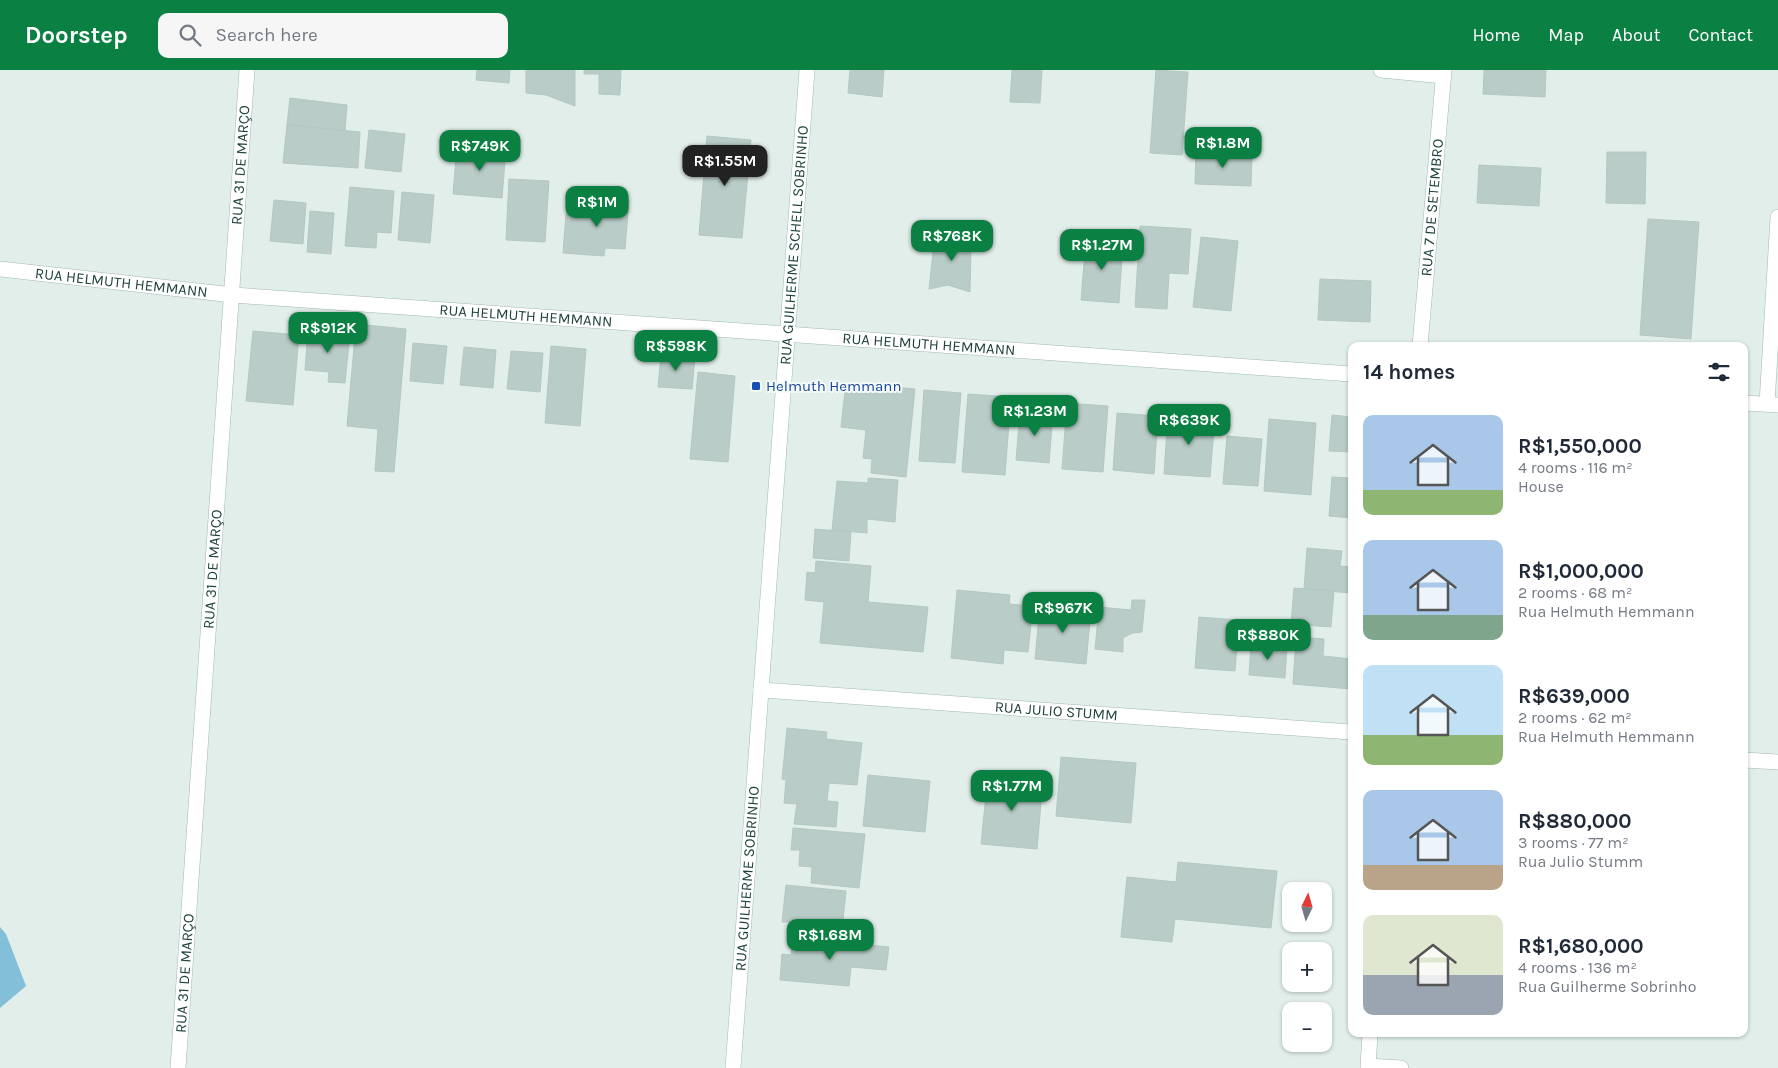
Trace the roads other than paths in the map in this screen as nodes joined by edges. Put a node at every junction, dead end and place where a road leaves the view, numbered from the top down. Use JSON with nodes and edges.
{"nodes":[{"id":1,"x":248,"y":70,"type":"edge"},
{"id":2,"x":807,"y":70,"type":"edge"},
{"id":3,"x":1381,"y":70,"type":"edge"},
{"id":4,"x":1444,"y":73,"type":"edge"},
{"id":5,"x":1778,"y":217,"type":"edge"},
{"id":6,"x":0,"y":269,"type":"edge"},
{"id":7,"x":232,"y":295,"type":"junction"},
{"id":8,"x":787,"y":334,"type":"junction"},
{"id":9,"x":1420,"y":342,"type":"edge"},
{"id":10,"x":1348,"y":374,"type":"edge"},
{"id":11,"x":1748,"y":403,"type":"edge"},
{"id":12,"x":1773,"y":405,"type":"edge"},
{"id":13,"x":761,"y":690,"type":"junction"},
{"id":14,"x":1348,"y":732,"type":"edge"},
{"id":15,"x":1748,"y":760,"type":"edge"},
{"id":16,"x":1778,"y":762,"type":"edge"},
{"id":17,"x":1370,"y":1037,"type":"edge"},
{"id":18,"x":178,"y":1068,"type":"edge"},
{"id":19,"x":733,"y":1068,"type":"edge"},
{"id":20,"x":1401,"y":1068,"type":"edge"}],
"edges":[{"from":1,"to":7,"type":"street","name":"RUA 31 DE MARÇO"},
{"from":2,"to":8,"type":"street","name":"RUA GUILHERME SCHELL SOBRINHO"},
{"from":3,"to":4,"type":"street"},
{"from":4,"to":9,"type":"street","name":"RUA 7 DE SETEMBRO"},
{"from":5,"to":12,"type":"street"},
{"from":6,"to":7,"type":"street","name":"RUA HELMUTH HEMMANN"},
{"from":7,"to":8,"type":"street","name":"RUA HELMUTH HEMMANN"},
{"from":7,"to":18,"type":"street","name":"RUA 31 DE MARÇO"},
{"from":8,"to":10,"type":"street","name":"RUA HELMUTH HEMMANN"},
{"from":8,"to":13,"type":"street","name":"RUA GUILHERME SCHELL SOBRINHO"},
{"from":11,"to":12,"type":"street"},
{"from":13,"to":14,"type":"street","name":"RUA JULIO STUMM"},
{"from":13,"to":19,"type":"street","name":"RUA GUILHERME SOBRINHO"},
{"from":15,"to":16,"type":"street"},
{"from":17,"to":20,"type":"street"}]}
